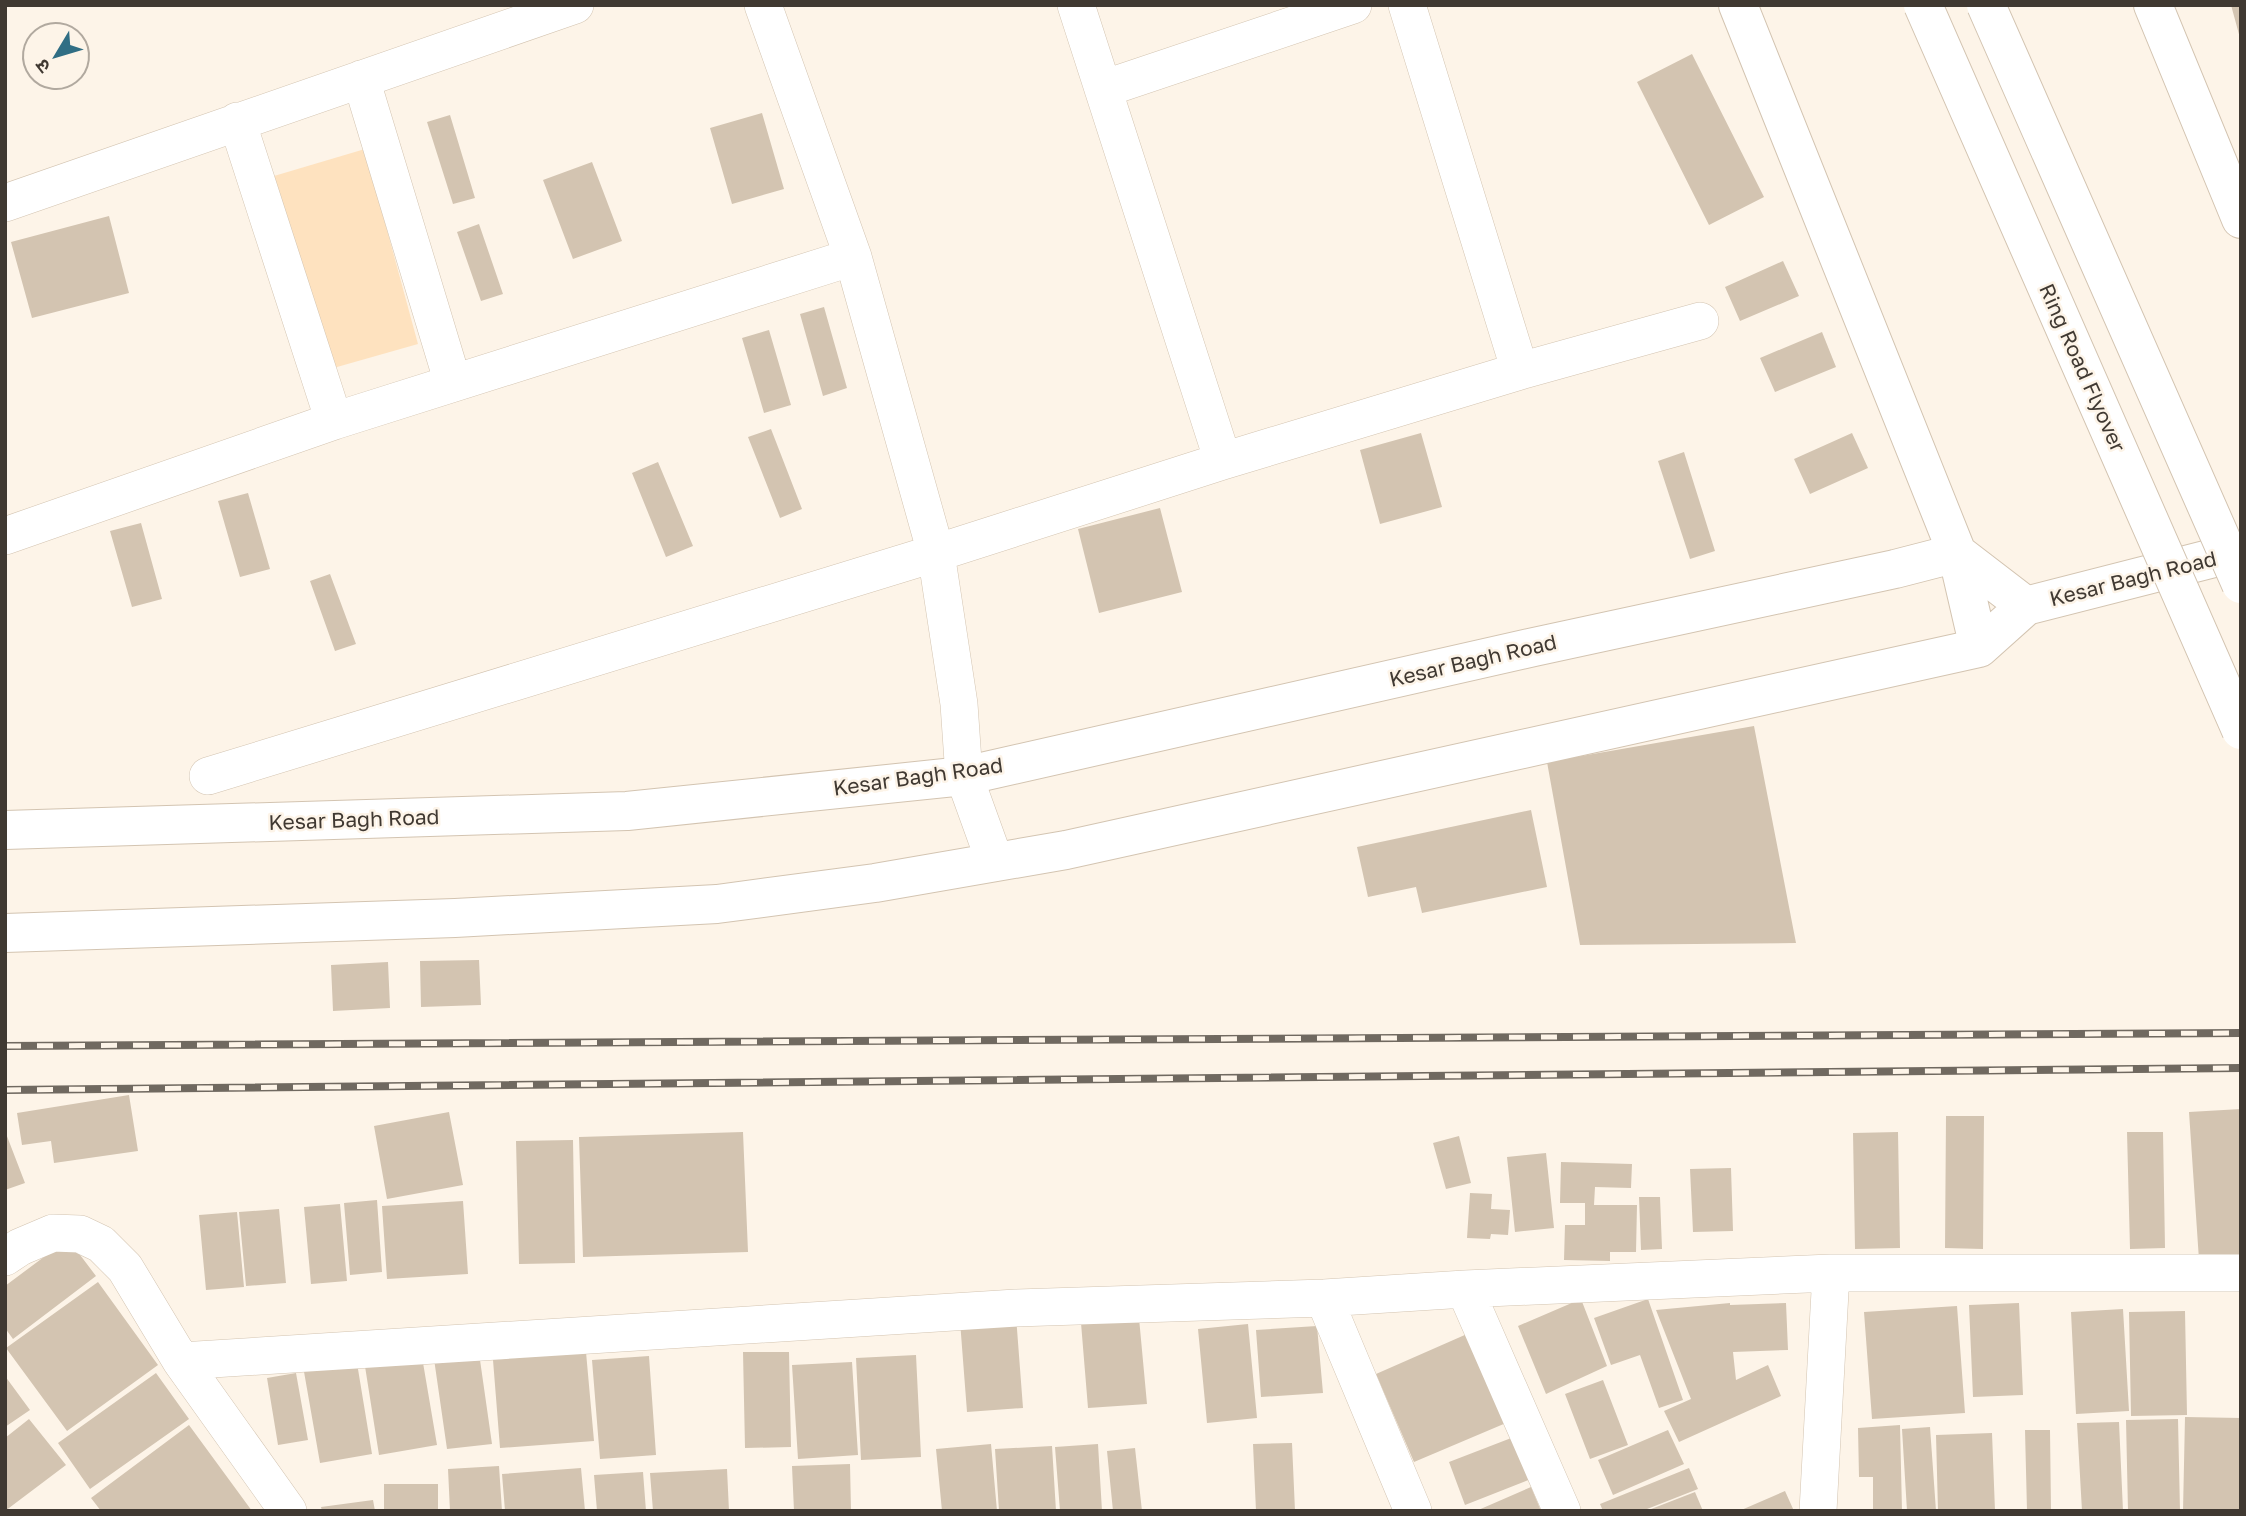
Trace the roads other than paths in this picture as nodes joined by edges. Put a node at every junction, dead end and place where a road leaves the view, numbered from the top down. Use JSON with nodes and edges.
{"nodes":[{"id":1,"x":575,"y":5,"type":"edge"},
{"id":2,"x":764,"y":5,"type":"edge"},
{"id":3,"x":1076,"y":5,"type":"edge"},
{"id":4,"x":1353,"y":5,"type":"edge"},
{"id":5,"x":1407,"y":5,"type":"edge"},
{"id":6,"x":1738,"y":5,"type":"edge"},
{"id":7,"x":1923,"y":5,"type":"edge"},
{"id":8,"x":1986,"y":5,"type":"edge"},
{"id":9,"x":2153,"y":5,"type":"edge"},
{"id":10,"x":361,"y":79,"type":"junction"},
{"id":11,"x":1103,"y":89,"type":"junction"},
{"id":12,"x":237,"y":121,"type":"junction"},
{"id":13,"x":2237,"y":201,"type":"edge"},
{"id":14,"x":5,"y":203,"type":"edge"},
{"id":15,"x":852,"y":257,"type":"junction"},
{"id":16,"x":1700,"y":321,"type":"dead end"},
{"id":17,"x":1520,"y":371,"type":"junction"},
{"id":18,"x":453,"y":383,"type":"junction"},
{"id":19,"x":334,"y":421,"type":"junction"},
{"id":20,"x":1223,"y":461,"type":"junction"},
{"id":21,"x":5,"y":536,"type":"edge"},
{"id":22,"x":2241,"y":551,"type":"edge"},
{"id":23,"x":1957,"y":552,"type":"junction"},
{"id":24,"x":936,"y":553,"type":"junction"},
{"id":25,"x":2241,"y":584,"type":"edge"},
{"id":26,"x":2026,"y":606,"type":"junction"},
{"id":27,"x":1979,"y":648,"type":"junction"},
{"id":28,"x":2241,"y":730,"type":"edge"},
{"id":29,"x":208,"y":776,"type":"dead end"},
{"id":30,"x":964,"y":776,"type":"junction"},
{"id":31,"x":6,"y":827,"type":"edge"},
{"id":32,"x":995,"y":862,"type":"junction"},
{"id":33,"x":5,"y":933,"type":"edge"},
{"id":34,"x":5,"y":1258,"type":"edge"},
{"id":35,"x":1831,"y":1273,"type":"junction"},
{"id":36,"x":2241,"y":1273,"type":"edge"},
{"id":37,"x":1465,"y":1289,"type":"junction"},
{"id":38,"x":1324,"y":1298,"type":"junction"},
{"id":39,"x":181,"y":1360,"type":"junction"},
{"id":40,"x":288,"y":1511,"type":"edge"},
{"id":41,"x":1413,"y":1511,"type":"edge"},
{"id":42,"x":1562,"y":1511,"type":"edge"},
{"id":43,"x":1818,"y":1511,"type":"edge"}],
"edges":[{"from":1,"to":10,"type":"street"},
{"from":2,"to":15,"type":"street"},
{"from":3,"to":11,"type":"street"},
{"from":4,"to":11,"type":"street"},
{"from":5,"to":17,"type":"street"},
{"from":6,"to":23,"type":"main road"},
{"from":7,"to":28,"type":"main road","name":"Ring Road Flyover","bridge":true},
{"from":8,"to":25,"type":"main road","bridge":true},
{"from":9,"to":13,"type":"main road"},
{"from":10,"to":12,"type":"street"},
{"from":10,"to":18,"type":"street"},
{"from":11,"to":20,"type":"street"},
{"from":12,"to":14,"type":"street"},
{"from":12,"to":19,"type":"street"},
{"from":15,"to":18,"type":"street"},
{"from":15,"to":24,"type":"street"},
{"from":16,"to":17,"type":"street"},
{"from":17,"to":20,"type":"street"},
{"from":18,"to":19,"type":"street"},
{"from":19,"to":21,"type":"street"},
{"from":20,"to":24,"type":"street"},
{"from":22,"to":26,"type":"main road","name":"Kesar Bagh Road"},
{"from":23,"to":26,"type":"main road"},
{"from":23,"to":27,"type":"main road"},
{"from":23,"to":30,"type":"main road","name":"Kesar Bagh Road"},
{"from":24,"to":29,"type":"street"},
{"from":24,"to":30,"type":"street"},
{"from":26,"to":27,"type":"main road"},
{"from":27,"to":32,"type":"main road"},
{"from":30,"to":31,"type":"main road","name":"Kesar Bagh Road"},
{"from":30,"to":32,"type":"street"},
{"from":32,"to":33,"type":"main road"},
{"from":34,"to":39,"type":"street"},
{"from":35,"to":36,"type":"street"},
{"from":35,"to":37,"type":"street"},
{"from":35,"to":43,"type":"street"},
{"from":37,"to":38,"type":"street"},
{"from":37,"to":42,"type":"street"},
{"from":38,"to":39,"type":"street"},
{"from":38,"to":41,"type":"street"},
{"from":39,"to":40,"type":"street"}]}
